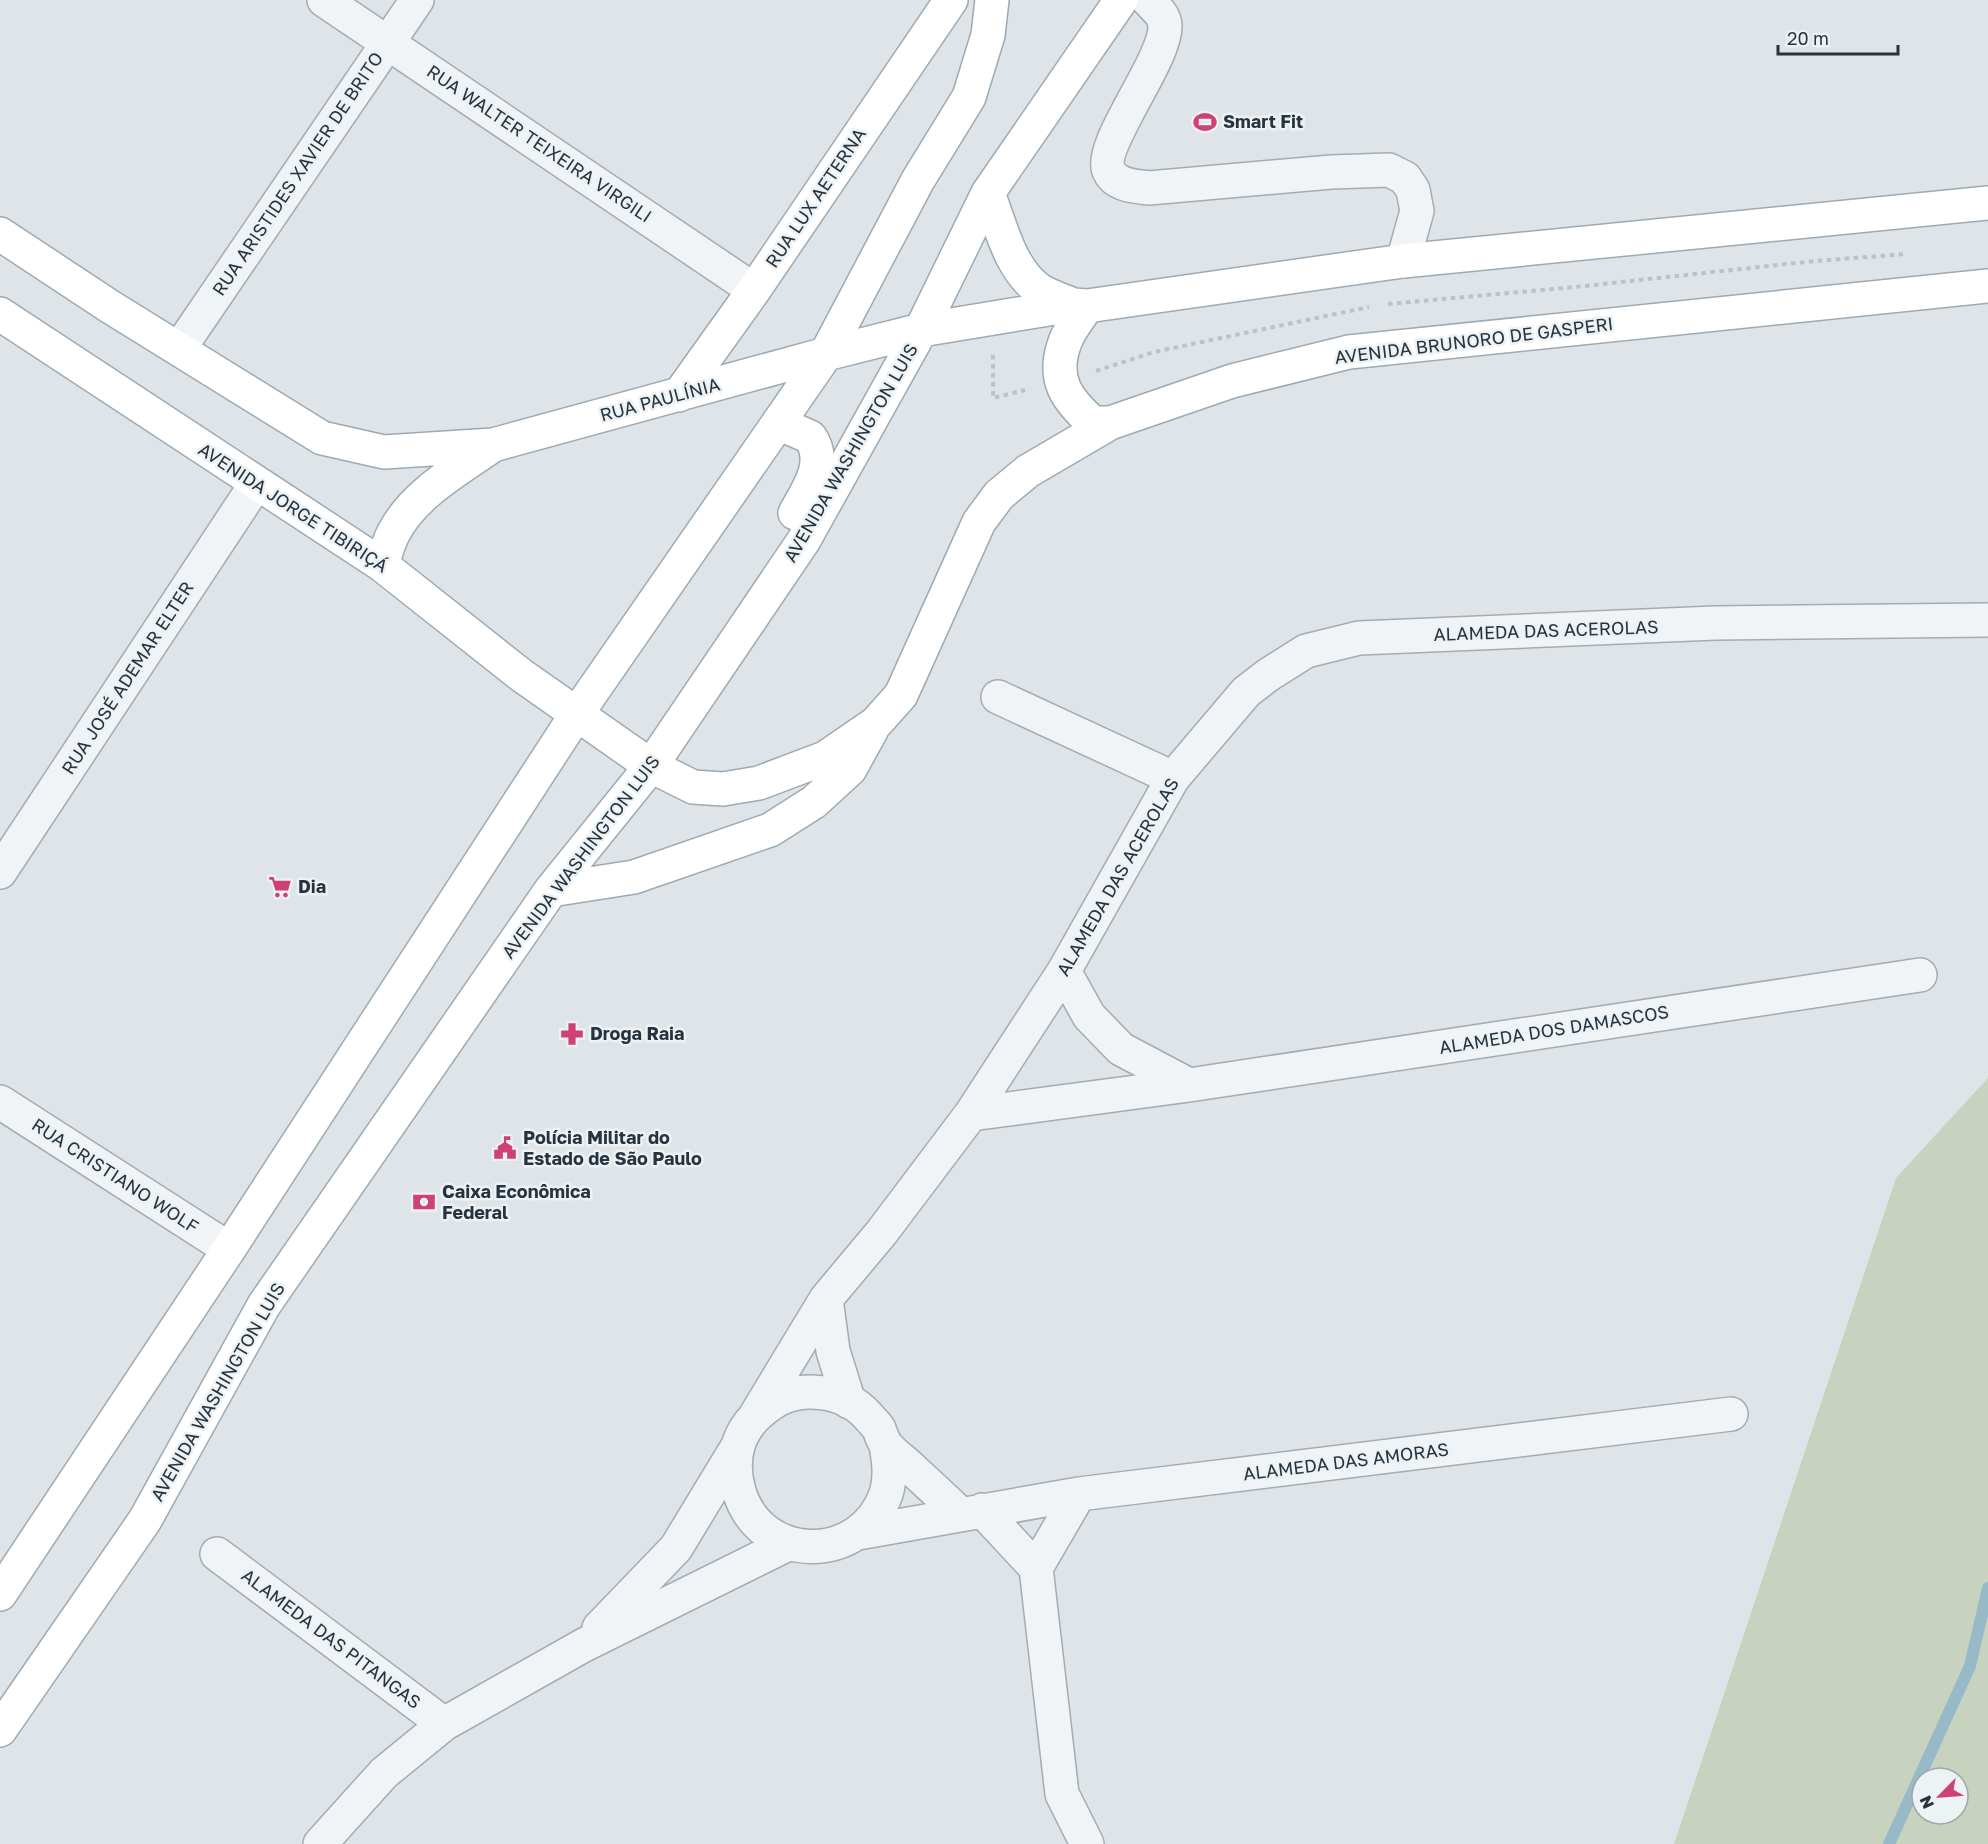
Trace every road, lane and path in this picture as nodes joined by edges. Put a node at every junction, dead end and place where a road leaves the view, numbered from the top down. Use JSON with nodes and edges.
{"nodes":[{"id":1,"x":324,"y":0,"type":"edge"},
{"id":2,"x":417,"y":0,"type":"edge"},
{"id":3,"x":951,"y":0,"type":"edge"},
{"id":4,"x":992,"y":0,"type":"edge"},
{"id":5,"x":1121,"y":0,"type":"edge"},
{"id":6,"x":1148,"y":0,"type":"edge"},
{"id":7,"x":388,"y":42,"type":"junction"},
{"id":8,"x":988,"y":193,"type":"junction"},
{"id":9,"x":1988,"y":203,"type":"edge"},
{"id":10,"x":0,"y":234,"type":"edge"},
{"id":11,"x":1403,"y":261,"type":"junction"},
{"id":12,"x":1988,"y":286,"type":"edge"},
{"id":13,"x":754,"y":290,"type":"junction"},
{"id":14,"x":1080,"y":306,"type":"junction"},
{"id":15,"x":0,"y":314,"type":"edge"},
{"id":16,"x":921,"y":330,"type":"junction"},
{"id":17,"x":179,"y":349,"type":"junction"},
{"id":18,"x":826,"y":354,"type":"junction"},
{"id":19,"x":679,"y":395,"type":"junction"},
{"id":20,"x":778,"y":423,"type":"junction"},
{"id":21,"x":1110,"y":423,"type":"junction"},
{"id":22,"x":493,"y":445,"type":"junction"},
{"id":23,"x":256,"y":484,"type":"junction"},
{"id":24,"x":382,"y":565,"type":"junction"},
{"id":25,"x":1988,"y":620,"type":"edge"},
{"id":26,"x":701,"y":692,"type":"junction"},
{"id":27,"x":998,"y":697,"type":"dead end"},
{"id":28,"x":576,"y":715,"type":"junction"},
{"id":29,"x":876,"y":723,"type":"junction"},
{"id":30,"x":651,"y":766,"type":"junction"},
{"id":31,"x":1173,"y":778,"type":"junction"},
{"id":32,"x":0,"y":872,"type":"edge"},
{"id":33,"x":551,"y":890,"type":"junction"},
{"id":34,"x":1064,"y":971,"type":"junction"},
{"id":35,"x":1920,"y":975,"type":"dead end"},
{"id":36,"x":1189,"y":1085,"type":"junction"},
{"id":37,"x":0,"y":1102,"type":"edge"},
{"id":38,"x":971,"y":1114,"type":"junction"},
{"id":39,"x":229,"y":1249,"type":"junction"},
{"id":40,"x":826,"y":1299,"type":"junction"},
{"id":41,"x":849,"y":1402,"type":"junction"},
{"id":42,"x":758,"y":1413,"type":"junction"},
{"id":43,"x":1731,"y":1414,"type":"dead end"},
{"id":44,"x":886,"y":1445,"type":"junction"},
{"id":45,"x":738,"y":1446,"type":"junction"},
{"id":46,"x":1080,"y":1494,"type":"junction"},
{"id":47,"x":971,"y":1512,"type":"junction"},
{"id":48,"x":858,"y":1533,"type":"junction"},
{"id":49,"x":788,"y":1544,"type":"junction"},
{"id":50,"x":217,"y":1554,"type":"dead end"},
{"id":51,"x":1036,"y":1568,"type":"junction"},
{"id":52,"x":0,"y":1594,"type":"edge"},
{"id":53,"x":584,"y":1645,"type":"junction"},
{"id":54,"x":444,"y":1724,"type":"junction"},
{"id":55,"x":0,"y":1730,"type":"edge"},
{"id":56,"x":324,"y":1842,"type":"edge"},
{"id":57,"x":1087,"y":1844,"type":"edge"}],
"edges":[{"from":1,"to":7,"type":"street","name":"RUA WALTER TEIXEIRA VIRGILI"},
{"from":2,"to":7,"type":"street","name":"RUA ARISTIDES XAVIER DE BRITO"},
{"from":3,"to":13,"type":"main road","name":"RUA LUX AETERNA"},
{"from":4,"to":18,"type":"main road"},
{"from":5,"to":8,"type":"main road","name":"AVENIDA WASHINGTON LUIS"},
{"from":6,"to":11,"type":"street"},
{"from":7,"to":13,"type":"street","name":"RUA WALTER TEIXEIRA VIRGILI"},
{"from":7,"to":17,"type":"street","name":"RUA ARISTIDES XAVIER DE BRITO"},
{"from":8,"to":14,"type":"main road"},
{"from":8,"to":16,"type":"main road","name":"AVENIDA WASHINGTON LUIS"},
{"from":9,"to":11,"type":"main road"},
{"from":10,"to":17,"type":"main road"},
{"from":11,"to":14,"type":"main road"},
{"from":12,"to":21,"type":"main road","name":"AVENIDA BRUNORO DE GASPERI"},
{"from":13,"to":19,"type":"main road","name":"RUA LUX AETERNA"},
{"from":14,"to":16,"type":"main road"},
{"from":14,"to":21,"type":"main road"},
{"from":15,"to":23,"type":"main road","name":"AVENIDA JORGE TIBIRIÇÁ"},
{"from":16,"to":18,"type":"main road"},
{"from":16,"to":26,"type":"main road","name":"AVENIDA WASHINGTON LUIS"},
{"from":17,"to":22,"type":"main road"},
{"from":18,"to":19,"type":"main road","name":"RUA PAULÍNIA"},
{"from":18,"to":20,"type":"main road"},
{"from":19,"to":22,"type":"main road","name":"RUA PAULÍNIA"},
{"from":20,"to":26,"type":"main road"},
{"from":20,"to":28,"type":"main road"},
{"from":21,"to":29,"type":"main road","name":"AVENIDA BRUNORO DE GASPERI"},
{"from":22,"to":24,"type":"main road"},
{"from":23,"to":24,"type":"main road","name":"AVENIDA JORGE TIBIRIÇÁ"},
{"from":23,"to":32,"type":"street","name":"RUA JOSÉ ADEMAR ELTER"},
{"from":24,"to":28,"type":"main road","name":"AVENIDA JORGE TIBIRIÇÁ"},
{"from":25,"to":31,"type":"street","name":"ALAMEDA DAS ACEROLAS"},
{"from":26,"to":30,"type":"main road","name":"AVENIDA WASHINGTON LUIS"},
{"from":27,"to":31,"type":"street"},
{"from":28,"to":30,"type":"main road","name":"AVENIDA BRUNORO DE GASPERI"},
{"from":28,"to":39,"type":"main road"},
{"from":29,"to":30,"type":"main road","name":"AVENIDA BRUNORO DE GASPERI"},
{"from":29,"to":33,"type":"main road","name":"AVENIDA BRUNORO DE GASPERI"},
{"from":30,"to":33,"type":"main road","name":"AVENIDA WASHINGTON LUIS"},
{"from":31,"to":34,"type":"street","name":"ALAMEDA DAS ACEROLAS"},
{"from":33,"to":55,"type":"main road","name":"AVENIDA WASHINGTON LUIS"},
{"from":34,"to":36,"type":"street"},
{"from":34,"to":38,"type":"street","name":"ALAMEDA DAS ACEROLAS"},
{"from":35,"to":36,"type":"street","name":"ALAMEDA DOS DAMASCOS"},
{"from":36,"to":38,"type":"street","name":"ALAMEDA DOS DAMASCOS"},
{"from":37,"to":39,"type":"street","name":"RUA CRISTIANO WOLF"},
{"from":38,"to":40,"type":"street","name":"ALAMEDA DAS ACEROLAS"},
{"from":39,"to":52,"type":"main road"},
{"from":40,"to":41,"type":"street"},
{"from":40,"to":42,"type":"street","name":"ALAMEDA DAS ACEROLAS"},
{"from":41,"to":42,"type":"street"},
{"from":41,"to":44,"type":"street"},
{"from":42,"to":45,"type":"street"},
{"from":43,"to":46,"type":"street","name":"ALAMEDA DAS AMORAS"},
{"from":44,"to":47,"type":"street"},
{"from":44,"to":48,"type":"street"},
{"from":45,"to":49,"type":"street"},
{"from":45,"to":53,"type":"street"},
{"from":46,"to":47,"type":"street","name":"ALAMEDA DAS AMORAS"},
{"from":46,"to":51,"type":"street"},
{"from":47,"to":48,"type":"street","name":"ALAMEDA DAS AMORAS"},
{"from":47,"to":51,"type":"street"},
{"from":48,"to":49,"type":"street"},
{"from":49,"to":53,"type":"street"},
{"from":50,"to":54,"type":"street","name":"ALAMEDA DAS PITANGAS"},
{"from":51,"to":57,"type":"street"},
{"from":53,"to":54,"type":"street"},
{"from":54,"to":56,"type":"street"}]}
